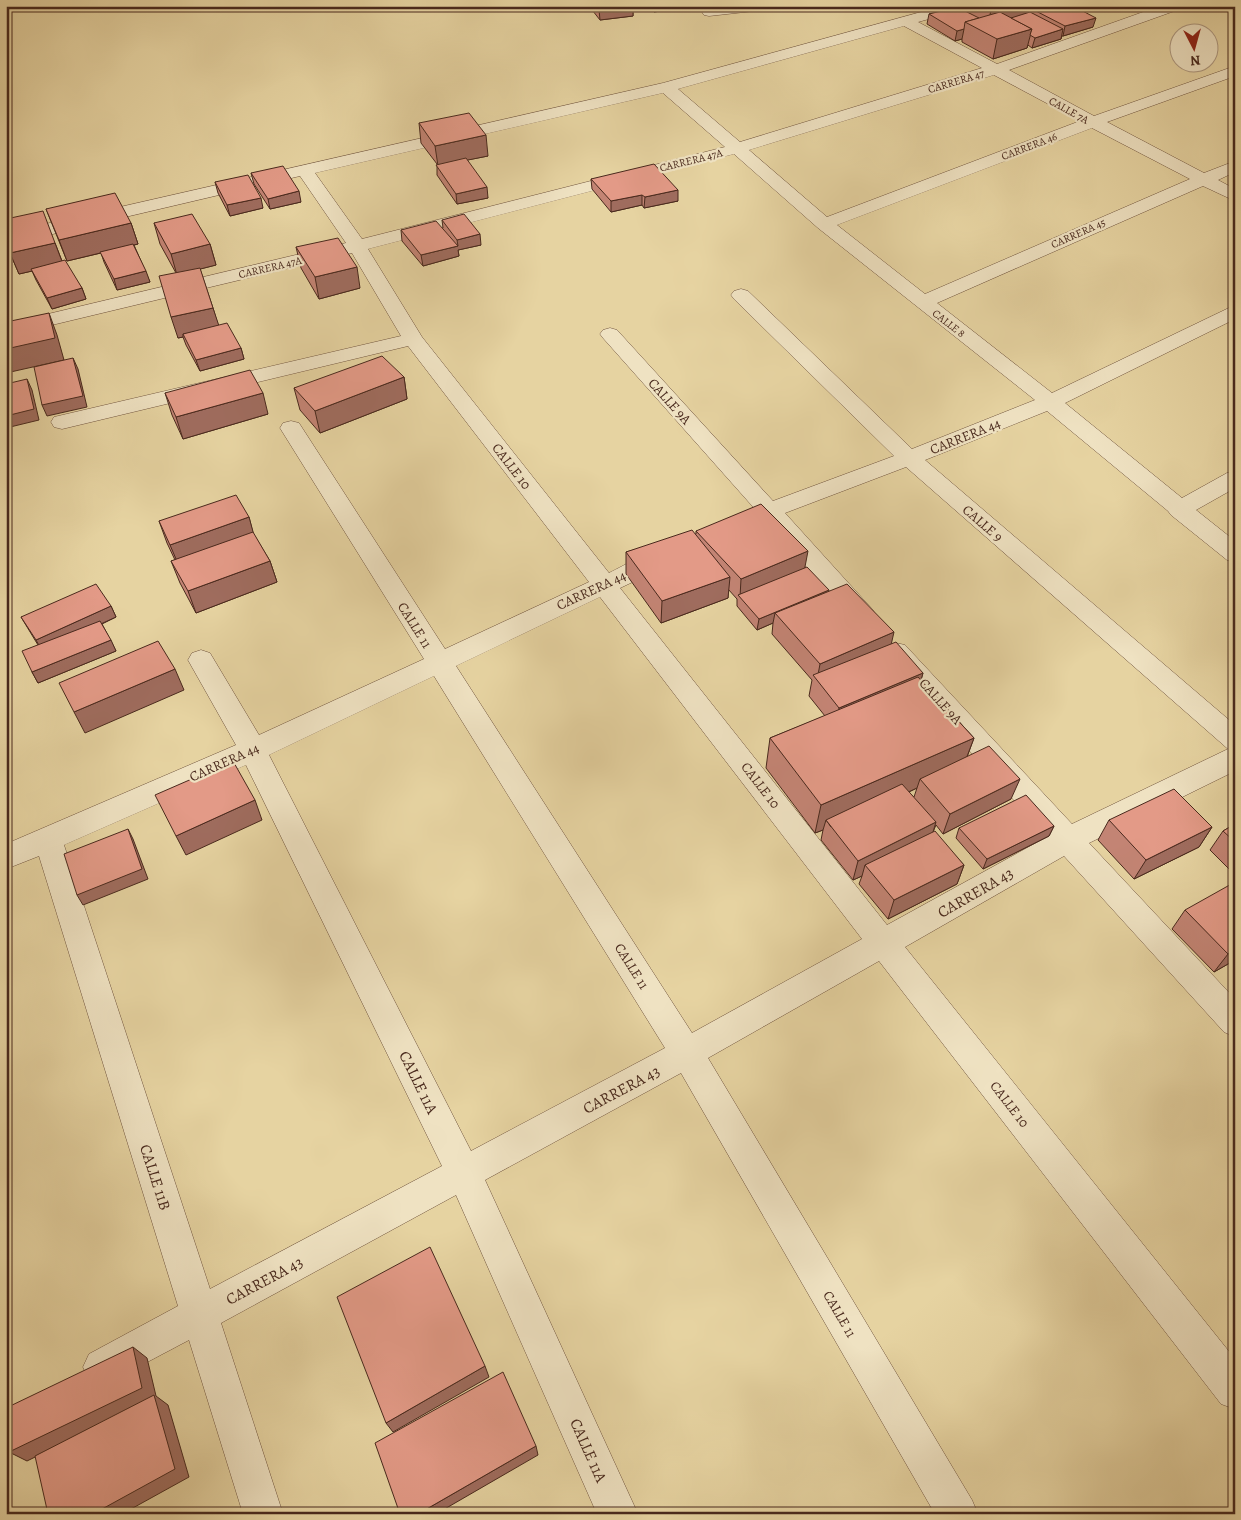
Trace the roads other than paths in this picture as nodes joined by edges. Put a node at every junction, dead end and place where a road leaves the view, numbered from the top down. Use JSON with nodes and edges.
{"nodes":[{"id":1,"x":763,"y":6,"type":"edge"},
{"id":2,"x":960,"y":6,"type":"edge"},
{"id":3,"x":1175,"y":6,"type":"edge"},
{"id":4,"x":709,"y":12,"type":"dead end"},
{"id":5,"x":905,"y":21,"type":"junction"},
{"id":6,"x":996,"y":68,"type":"junction"},
{"id":7,"x":1235,"y":71,"type":"edge"},
{"id":8,"x":666,"y":87,"type":"junction"},
{"id":9,"x":1092,"y":122,"type":"junction"},
{"id":10,"x":736,"y":149,"type":"junction"},
{"id":11,"x":1235,"y":166,"type":"edge"},
{"id":12,"x":304,"y":169,"type":"junction"},
{"id":13,"x":1201,"y":179,"type":"junction"},
{"id":14,"x":1235,"y":196,"type":"edge"},
{"id":15,"x":824,"y":224,"type":"junction"},
{"id":16,"x":6,"y":239,"type":"edge"},
{"id":17,"x":357,"y":246,"type":"junction"},
{"id":18,"x":741,"y":295,"type":"dead end"},
{"id":19,"x":923,"y":302,"type":"junction"},
{"id":20,"x":1235,"y":311,"type":"edge"},
{"id":21,"x":6,"y":330,"type":"edge"},
{"id":22,"x":610,"y":334,"type":"dead end"},
{"id":23,"x":413,"y":339,"type":"junction"},
{"id":24,"x":1050,"y":402,"type":"junction"},
{"id":25,"x":62,"y":422,"type":"dead end"},
{"id":26,"x":291,"y":428,"type":"dead end"},
{"id":27,"x":909,"y":458,"type":"junction"},
{"id":28,"x":1235,"y":478,"type":"edge"},
{"id":29,"x":1179,"y":510,"type":"junction"},
{"id":30,"x":768,"y":511,"type":"junction"},
{"id":31,"x":716,"y":534,"type":"edge"},
{"id":32,"x":681,"y":549,"type":"edge"},
{"id":33,"x":1235,"y":554,"type":"edge"},
{"id":34,"x":603,"y":584,"type":"junction"},
{"id":35,"x":201,"y":660,"type":"dead end"},
{"id":36,"x":439,"y":663,"type":"junction"},
{"id":37,"x":1235,"y":741,"type":"edge"},
{"id":38,"x":253,"y":750,"type":"junction"},
{"id":39,"x":1235,"y":758,"type":"edge"},
{"id":40,"x":48,"y":840,"type":"junction"},
{"id":41,"x":1067,"y":840,"type":"junction"},
{"id":42,"x":6,"y":857,"type":"edge"},
{"id":43,"x":884,"y":944,"type":"junction"},
{"id":44,"x":1235,"y":1022,"type":"edge"},
{"id":45,"x":687,"y":1053,"type":"junction"},
{"id":46,"x":464,"y":1174,"type":"junction"},
{"id":47,"x":200,"y":1314,"type":"junction"},
{"id":48,"x":76,"y":1380,"type":"edge"},
{"id":49,"x":1235,"y":1390,"type":"edge"},
{"id":50,"x":263,"y":1514,"type":"edge"},
{"id":51,"x":618,"y":1514,"type":"edge"},
{"id":52,"x":958,"y":1514,"type":"edge"}],
"edges":[{"from":1,"to":4,"type":"street"},
{"from":2,"to":5,"type":"street"},
{"from":3,"to":6,"type":"street","name":"CARRERA 47"},
{"from":5,"to":6,"type":"street","name":"CALLE 7A"},
{"from":5,"to":8,"type":"street"},
{"from":6,"to":9,"type":"street","name":"CALLE 7A"},
{"from":6,"to":10,"type":"street","name":"CARRERA 47"},
{"from":7,"to":9,"type":"street","name":"CARRERA 46"},
{"from":8,"to":10,"type":"street","name":"CALLE 8"},
{"from":8,"to":12,"type":"street"},
{"from":9,"to":13,"type":"street","name":"CALLE 7A"},
{"from":9,"to":15,"type":"street","name":"CARRERA 46"},
{"from":10,"to":15,"type":"street","name":"CALLE 8"},
{"from":10,"to":17,"type":"street","name":"CARRERA 47A"},
{"from":11,"to":13,"type":"street","name":"CARRERA 45"},
{"from":12,"to":16,"type":"street"},
{"from":12,"to":17,"type":"street","name":"CALLE 10"},
{"from":13,"to":14,"type":"street","name":"CALLE 7A"},
{"from":13,"to":19,"type":"street","name":"CARRERA 45"},
{"from":15,"to":19,"type":"street","name":"CALLE 8"},
{"from":17,"to":21,"type":"street","name":"CARRERA 47A"},
{"from":17,"to":23,"type":"street","name":"CALLE 10"},
{"from":18,"to":27,"type":"street","name":"CALLE 9"},
{"from":19,"to":24,"type":"street","name":"CALLE 8"},
{"from":20,"to":24,"type":"street","name":"CARRERA 44"},
{"from":22,"to":30,"type":"street","name":"CALLE 9A"},
{"from":23,"to":25,"type":"street"},
{"from":23,"to":34,"type":"street","name":"CALLE 10"},
{"from":24,"to":27,"type":"street","name":"CARRERA 44"},
{"from":24,"to":29,"type":"street","name":"CALLE 8"},
{"from":26,"to":36,"type":"street","name":"CALLE 11"},
{"from":27,"to":30,"type":"street","name":"CARRERA 44"},
{"from":27,"to":37,"type":"street","name":"CALLE 9"},
{"from":28,"to":29,"type":"street"},
{"from":29,"to":33,"type":"street","name":"CALLE 8"},
{"from":30,"to":31,"type":"street","name":"CARRERA 44"},
{"from":30,"to":41,"type":"street","name":"CALLE 9A"},
{"from":32,"to":34,"type":"street","name":"CARRERA 44"},
{"from":34,"to":36,"type":"street","name":"CARRERA 44"},
{"from":34,"to":43,"type":"street","name":"CALLE 10"},
{"from":35,"to":38,"type":"street","name":"CALLE 11A"},
{"from":36,"to":38,"type":"street","name":"CARRERA 44"},
{"from":36,"to":45,"type":"street","name":"CALLE 11"},
{"from":38,"to":40,"type":"street","name":"CARRERA 44"},
{"from":38,"to":46,"type":"street","name":"CALLE 11A"},
{"from":39,"to":41,"type":"street","name":"CARRERA 43"},
{"from":40,"to":42,"type":"street","name":"CARRERA 44"},
{"from":40,"to":47,"type":"street","name":"CALLE 11B"},
{"from":41,"to":43,"type":"street","name":"CARRERA 43"},
{"from":41,"to":44,"type":"street","name":"CALLE 9A"},
{"from":43,"to":45,"type":"street","name":"CARRERA 43"},
{"from":43,"to":49,"type":"street","name":"CALLE 10"},
{"from":45,"to":46,"type":"street","name":"CARRERA 43"},
{"from":45,"to":52,"type":"street","name":"CALLE 11"},
{"from":46,"to":47,"type":"street","name":"CARRERA 43"},
{"from":46,"to":51,"type":"street","name":"CALLE 11A"},
{"from":47,"to":48,"type":"street","name":"CARRERA 43"},
{"from":47,"to":50,"type":"street","name":"CALLE 11B"}]}
